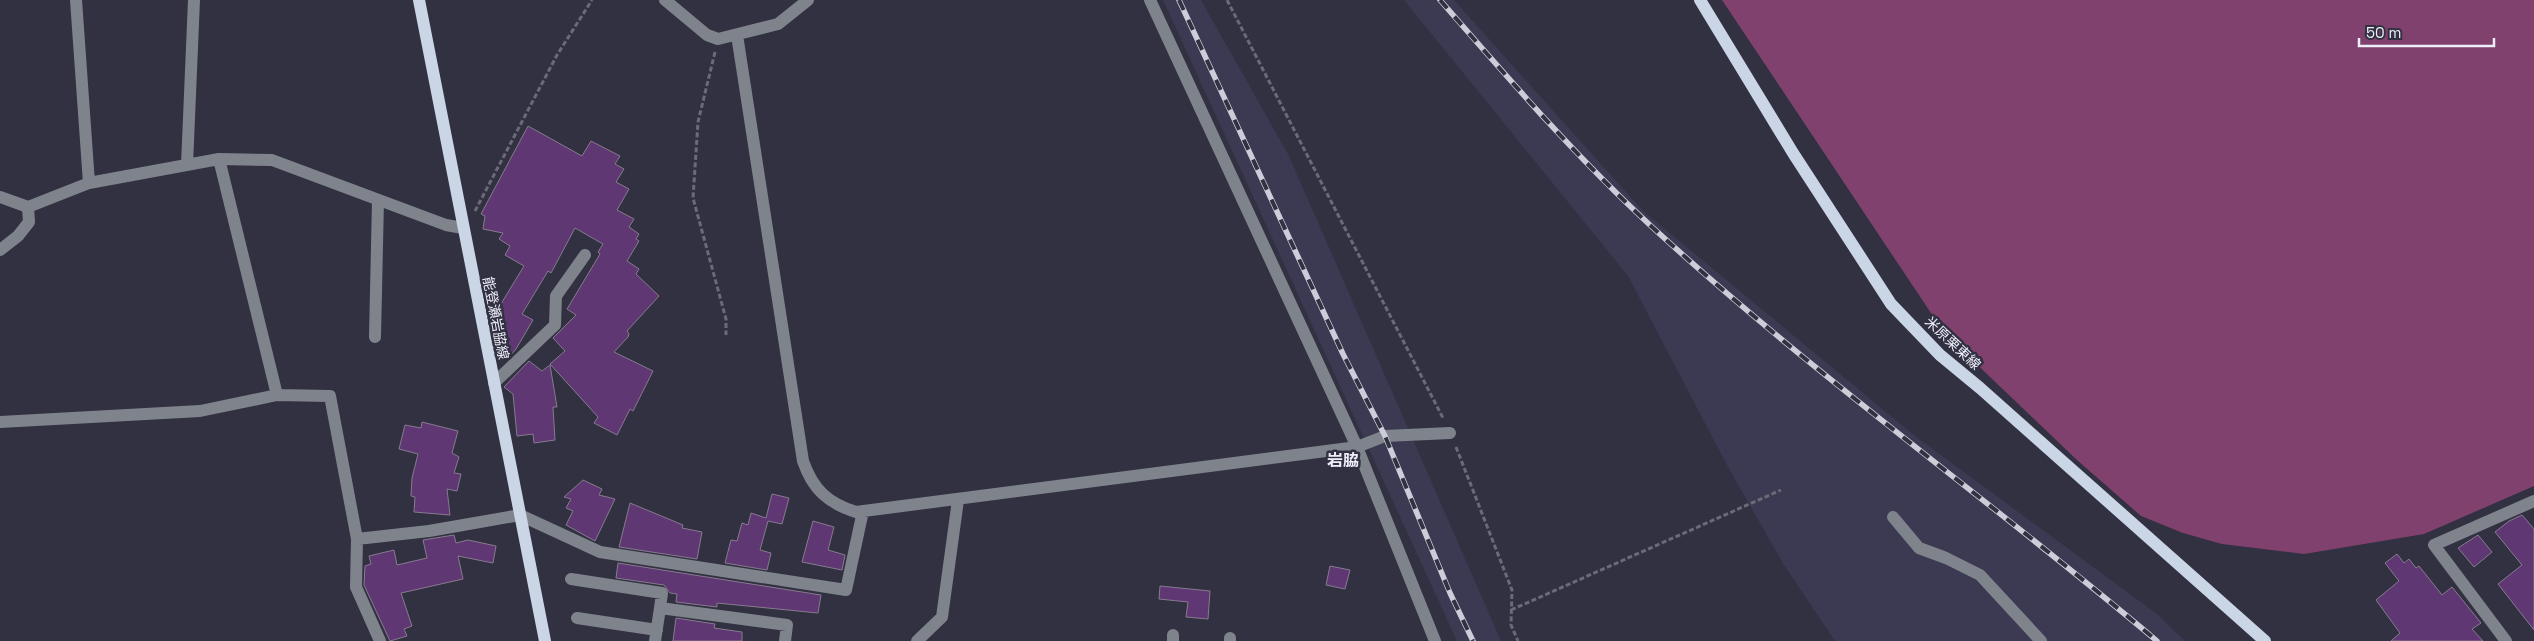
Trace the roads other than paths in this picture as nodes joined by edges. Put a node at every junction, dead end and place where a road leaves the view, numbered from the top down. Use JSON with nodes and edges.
{"nodes":[{"id":1,"x":76,"y":0,"type":"edge"},
{"id":2,"x":194,"y":0,"type":"edge"},
{"id":3,"x":419,"y":0,"type":"edge"},
{"id":4,"x":665,"y":0,"type":"edge"},
{"id":5,"x":808,"y":0,"type":"edge"},
{"id":6,"x":1150,"y":0,"type":"edge"},
{"id":7,"x":1700,"y":0,"type":"edge"},
{"id":8,"x":737,"y":34,"type":"junction"},
{"id":9,"x":219,"y":159,"type":"junction"},
{"id":10,"x":187,"y":165,"type":"junction"},
{"id":11,"x":89,"y":182,"type":"junction"},
{"id":12,"x":0,"y":197,"type":"edge"},
{"id":13,"x":378,"y":200,"type":"junction"},
{"id":14,"x":28,"y":206,"type":"junction"},
{"id":15,"x":463,"y":228,"type":"junction"},
{"id":16,"x":0,"y":250,"type":"edge"},
{"id":17,"x":585,"y":255,"type":"dead end"},
{"id":18,"x":375,"y":337,"type":"dead end"},
{"id":19,"x":494,"y":383,"type":"junction"},
{"id":20,"x":277,"y":395,"type":"junction"},
{"id":21,"x":0,"y":422,"type":"edge"},
{"id":22,"x":1450,"y":433,"type":"road end"},
{"id":23,"x":1358,"y":447,"type":"junction"},
{"id":24,"x":958,"y":500,"type":"junction"},
{"id":25,"x":2534,"y":501,"type":"edge"},
{"id":26,"x":863,"y":512,"type":"junction"},
{"id":27,"x":520,"y":515,"type":"junction"},
{"id":28,"x":1893,"y":517,"type":"dead end"},
{"id":29,"x":357,"y":539,"type":"junction"},
{"id":30,"x":572,"y":578,"type":"dead end"},
{"id":31,"x":660,"y":608,"type":"junction"},
{"id":32,"x":577,"y":618,"type":"dead end"},
{"id":33,"x":656,"y":635,"type":"edge"},
{"id":34,"x":380,"y":641,"type":"edge"},
{"id":35,"x":545,"y":641,"type":"edge"},
{"id":36,"x":785,"y":641,"type":"edge"},
{"id":37,"x":917,"y":641,"type":"edge"},
{"id":38,"x":1435,"y":641,"type":"edge"},
{"id":39,"x":2041,"y":641,"type":"edge"},
{"id":40,"x":2265,"y":641,"type":"edge"},
{"id":41,"x":2506,"y":641,"type":"edge"}],
"edges":[{"from":1,"to":11,"type":"street"},
{"from":2,"to":10,"type":"street"},
{"from":3,"to":15,"type":"main road","name":"能登瀬岩脇線"},
{"from":4,"to":8,"type":"street"},
{"from":5,"to":8,"type":"street"},
{"from":6,"to":23,"type":"street"},
{"from":7,"to":40,"type":"main road","name":"米原栗東線"},
{"from":8,"to":26,"type":"street"},
{"from":9,"to":10,"type":"street"},
{"from":9,"to":13,"type":"street"},
{"from":9,"to":20,"type":"street"},
{"from":10,"to":11,"type":"street"},
{"from":11,"to":14,"type":"street"},
{"from":12,"to":14,"type":"street"},
{"from":13,"to":15,"type":"street"},
{"from":13,"to":18,"type":"street"},
{"from":14,"to":16,"type":"street"},
{"from":15,"to":19,"type":"main road","name":"能登瀬岩脇線"},
{"from":17,"to":19,"type":"street"},
{"from":19,"to":27,"type":"main road","name":"能登瀬岩脇線"},
{"from":20,"to":21,"type":"street"},
{"from":20,"to":29,"type":"street"},
{"from":22,"to":23,"type":"street"},
{"from":23,"to":24,"type":"street"},
{"from":23,"to":38,"type":"street"},
{"from":24,"to":26,"type":"street"},
{"from":24,"to":37,"type":"street"},
{"from":25,"to":41,"type":"street"},
{"from":26,"to":27,"type":"street"},
{"from":27,"to":29,"type":"street"},
{"from":27,"to":35,"type":"main road","name":"能登瀬岩脇線"},
{"from":28,"to":39,"type":"street"},
{"from":29,"to":34,"type":"street"},
{"from":30,"to":31,"type":"street"},
{"from":31,"to":33,"type":"street"},
{"from":31,"to":36,"type":"street"},
{"from":32,"to":33,"type":"street"}]}
